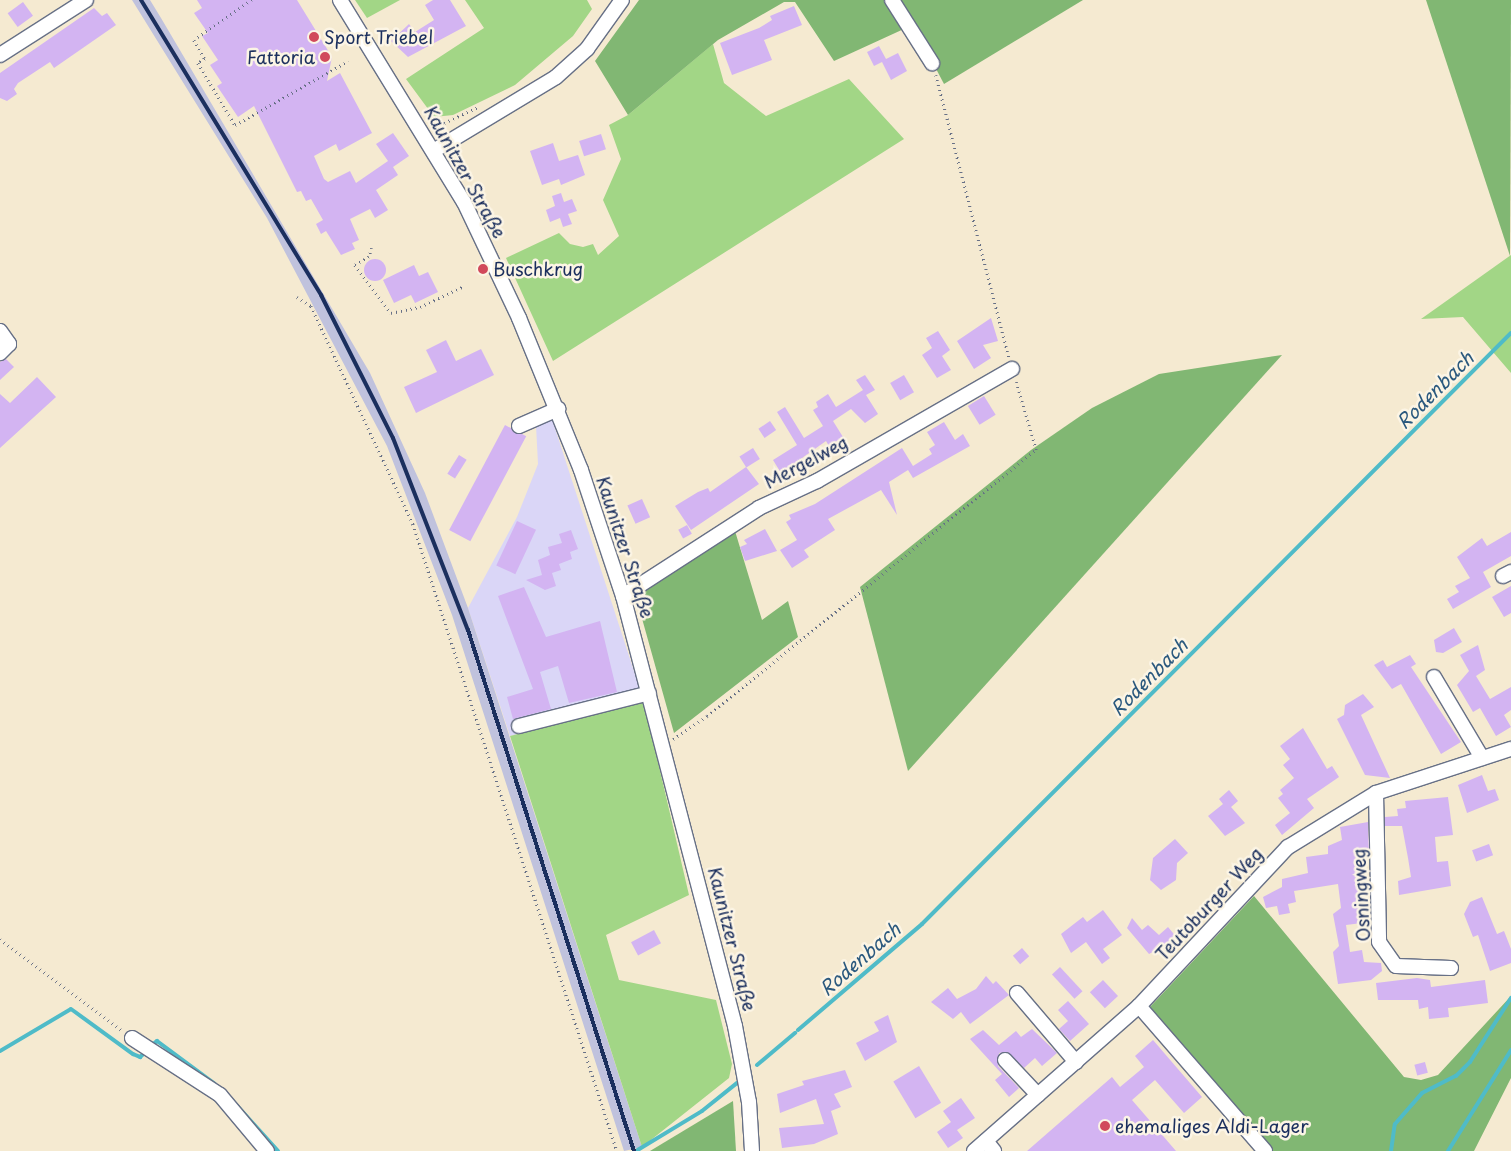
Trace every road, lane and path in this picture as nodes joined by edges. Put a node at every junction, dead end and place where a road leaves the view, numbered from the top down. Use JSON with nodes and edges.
{"nodes":[{"id":1,"x":86,"y":0,"type":"edge"},
{"id":2,"x":252,"y":0,"type":"edge"},
{"id":3,"x":340,"y":0,"type":"edge"},
{"id":4,"x":622,"y":0,"type":"edge"},
{"id":5,"x":892,"y":0,"type":"edge"},
{"id":6,"x":0,"y":55,"type":"edge"},
{"id":7,"x":348,"y":61,"type":"dead end"},
{"id":8,"x":932,"y":63,"type":"dead end"},
{"id":9,"x":484,"y":104,"type":"dead end"},
{"id":10,"x":444,"y":123,"type":"dead end"},
{"id":11,"x":434,"y":150,"type":"junction"},
{"id":12,"x":372,"y":248,"type":"dead end"},
{"id":13,"x":464,"y":286,"type":"dead end"},
{"id":14,"x":297,"y":297,"type":"dead end"},
{"id":15,"x":0,"y":331,"type":"edge"},
{"id":16,"x":0,"y":353,"type":"edge"},
{"id":17,"x":1012,"y":369,"type":"dead end"},
{"id":18,"x":558,"y":409,"type":"junction"},
{"id":19,"x":519,"y":426,"type":"dead end"},
{"id":20,"x":622,"y":596,"type":"junction"},
{"id":21,"x":1434,"y":677,"type":"dead end"},
{"id":22,"x":649,"y":693,"type":"junction"},
{"id":23,"x":519,"y":726,"type":"dead end"},
{"id":24,"x":1511,"y":749,"type":"edge"},
{"id":25,"x":1482,"y":758,"type":"junction"},
{"id":26,"x":1376,"y":793,"type":"junction"},
{"id":27,"x":0,"y":939,"type":"edge"},
{"id":28,"x":1451,"y":968,"type":"dead end"},
{"id":29,"x":1017,"y":993,"type":"dead end"},
{"id":30,"x":1139,"y":1006,"type":"junction"},
{"id":31,"x":132,"y":1038,"type":"joint"},
{"id":32,"x":1005,"y":1060,"type":"dead end"},
{"id":33,"x":1076,"y":1062,"type":"junction"},
{"id":34,"x":1038,"y":1096,"type":"junction"},
{"id":35,"x":990,"y":1146,"type":"edge"},
{"id":36,"x":267,"y":1151,"type":"edge"},
{"id":37,"x":617,"y":1151,"type":"edge"},
{"id":38,"x":752,"y":1151,"type":"edge"},
{"id":39,"x":974,"y":1151,"type":"edge"},
{"id":40,"x":1265,"y":1151,"type":"edge"}],
"edges":[{"from":1,"to":6,"type":"street"},
{"from":2,"to":7,"type":"path"},
{"from":3,"to":11,"type":"street","name":"Kaunitzer Straße"},
{"from":4,"to":11,"type":"street"},
{"from":5,"to":8,"type":"street"},
{"from":9,"to":10,"type":"path"},
{"from":11,"to":18,"type":"street","name":"Kaunitzer Straße"},
{"from":12,"to":13,"type":"path"},
{"from":14,"to":37,"type":"path"},
{"from":15,"to":16,"type":"street"},
{"from":17,"to":20,"type":"street","name":"Mergelweg"},
{"from":18,"to":19,"type":"street"},
{"from":18,"to":20,"type":"street","name":"Kaunitzer Straße"},
{"from":20,"to":22,"type":"street","name":"Kaunitzer Straße"},
{"from":21,"to":25,"type":"street"},
{"from":22,"to":23,"type":"street"},
{"from":22,"to":38,"type":"street","name":"Kaunitzer Straße"},
{"from":24,"to":25,"type":"street","name":"Teutoburger Weg"},
{"from":25,"to":26,"type":"street","name":"Teutoburger Weg"},
{"from":26,"to":28,"type":"street","name":"Osningweg"},
{"from":26,"to":30,"type":"street","name":"Teutoburger Weg"},
{"from":27,"to":31,"type":"path"},
{"from":29,"to":33,"type":"street"},
{"from":30,"to":33,"type":"street","name":"Teutoburger Weg"},
{"from":30,"to":40,"type":"street"},
{"from":31,"to":36,"type":"street"},
{"from":32,"to":34,"type":"street"},
{"from":33,"to":34,"type":"street","name":"Teutoburger Weg"},
{"from":34,"to":35,"type":"street","name":"Teutoburger Weg"},
{"from":35,"to":39,"type":"street","name":"Teutoburger Weg"}]}
